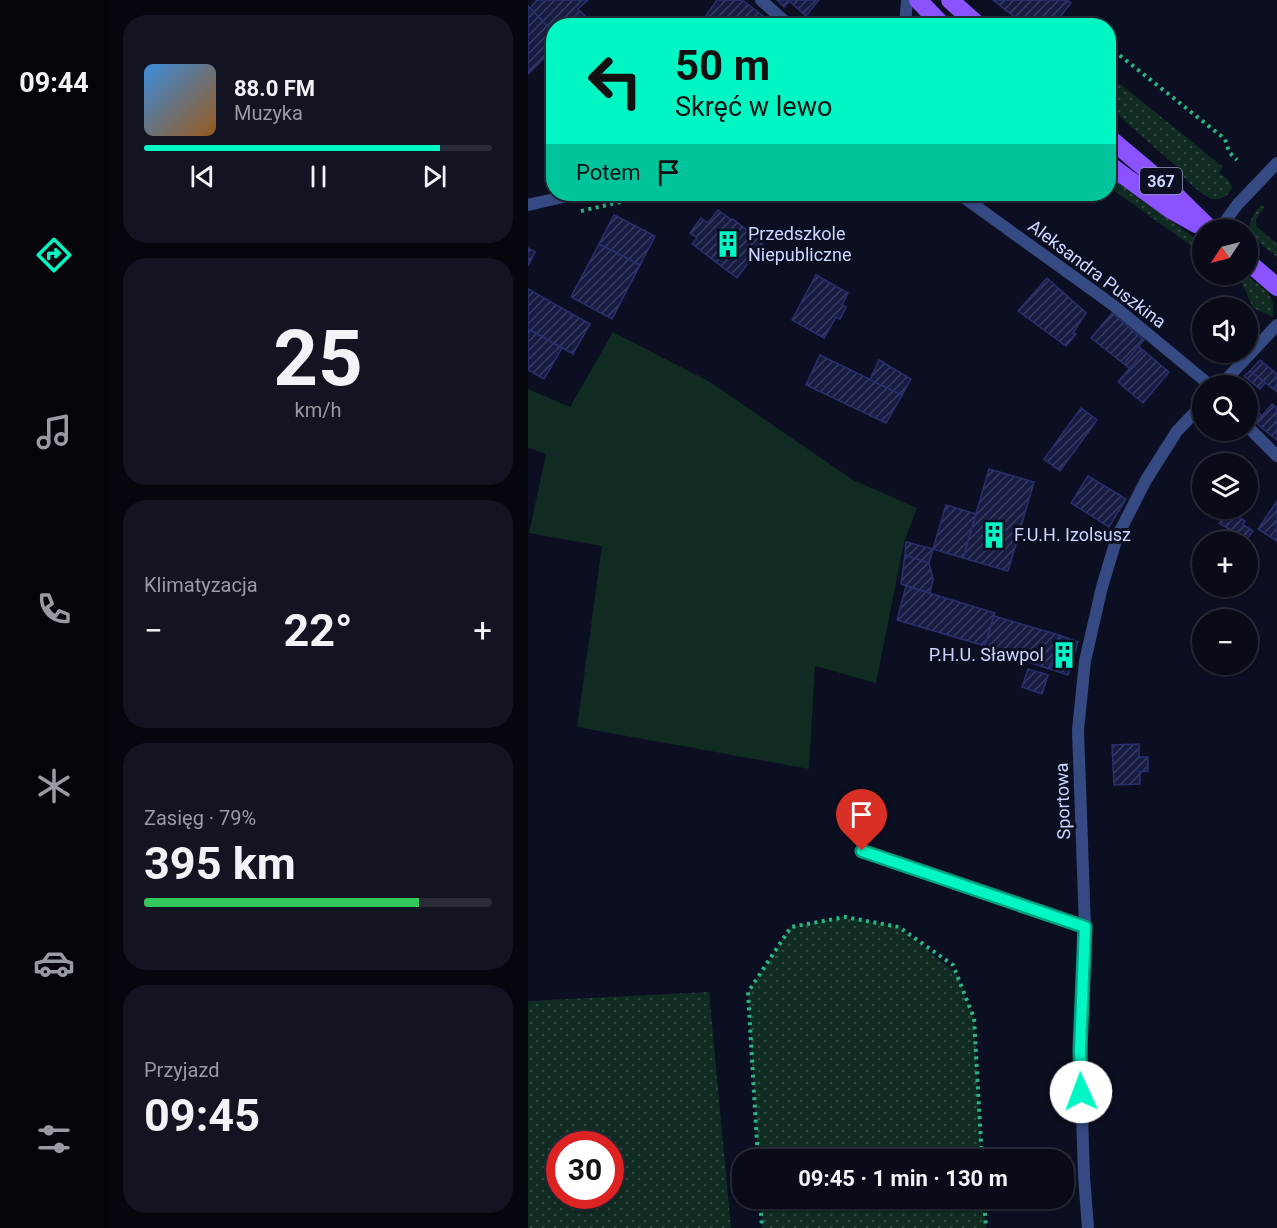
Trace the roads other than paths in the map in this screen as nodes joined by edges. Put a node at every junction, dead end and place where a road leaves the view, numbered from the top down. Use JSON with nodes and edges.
{"nodes":[{"id":1,"x":761,"y":0,"type":"edge"},
{"id":2,"x":907,"y":0,"type":"edge"},
{"id":3,"x":918,"y":0,"type":"edge"},
{"id":4,"x":953,"y":3,"type":"edge"},
{"id":5,"x":781,"y":18,"type":"edge"},
{"id":6,"x":906,"y":18,"type":"edge"},
{"id":7,"x":934,"y":18,"type":"edge"},
{"id":8,"x":943,"y":18,"type":"edge"},
{"id":9,"x":970,"y":18,"type":"edge"},
{"id":10,"x":1116,"y":144,"type":"edge"},
{"id":11,"x":1277,"y":163,"type":"edge"},
{"id":12,"x":1116,"y":170,"type":"edge"},
{"id":13,"x":546,"y":201,"type":"edge"},
{"id":14,"x":969,"y":201,"type":"edge"},
{"id":15,"x":528,"y":205,"type":"edge"},
{"id":16,"x":1198,"y":219,"type":"edge"},
{"id":17,"x":1227,"y":219,"type":"edge"},
{"id":18,"x":1192,"y":221,"type":"edge"},
{"id":19,"x":1258,"y":271,"type":"edge"},
{"id":20,"x":1277,"y":287,"type":"edge"},
{"id":21,"x":1277,"y":325,"type":"edge"},
{"id":22,"x":1198,"y":375,"type":"edge"},
{"id":23,"x":1230,"y":375,"type":"edge"},
{"id":24,"x":1192,"y":415,"type":"edge"},
{"id":25,"x":1258,"y":437,"type":"edge"},
{"id":26,"x":1277,"y":456,"type":"edge"},
{"id":27,"x":862,"y":851,"type":"dead end"},
{"id":28,"x":1085,"y":927,"type":"junction"},
{"id":29,"x":1088,"y":1228,"type":"edge"}],
"edges":[{"from":1,"to":5,"type":"street"},
{"from":2,"to":6,"type":"street"},
{"from":3,"to":7,"type":"main road"},
{"from":4,"to":8,"type":"street"},
{"from":4,"to":9,"type":"main road"},
{"from":10,"to":16,"type":"main road","number":"367"},
{"from":11,"to":17,"type":"street"},
{"from":12,"to":18,"type":"main road","number":"367"},
{"from":13,"to":15,"type":"street"},
{"from":14,"to":22,"type":"street","name":"Aleksandra Puszkina"},
{"from":19,"to":20,"type":"main road"},
{"from":21,"to":23,"type":"street"},
{"from":24,"to":28,"type":"street","name":"Sportowa"},
{"from":25,"to":26,"type":"street"},
{"from":27,"to":28,"type":"street"},
{"from":28,"to":29,"type":"street","name":"Sportowa"}]}
